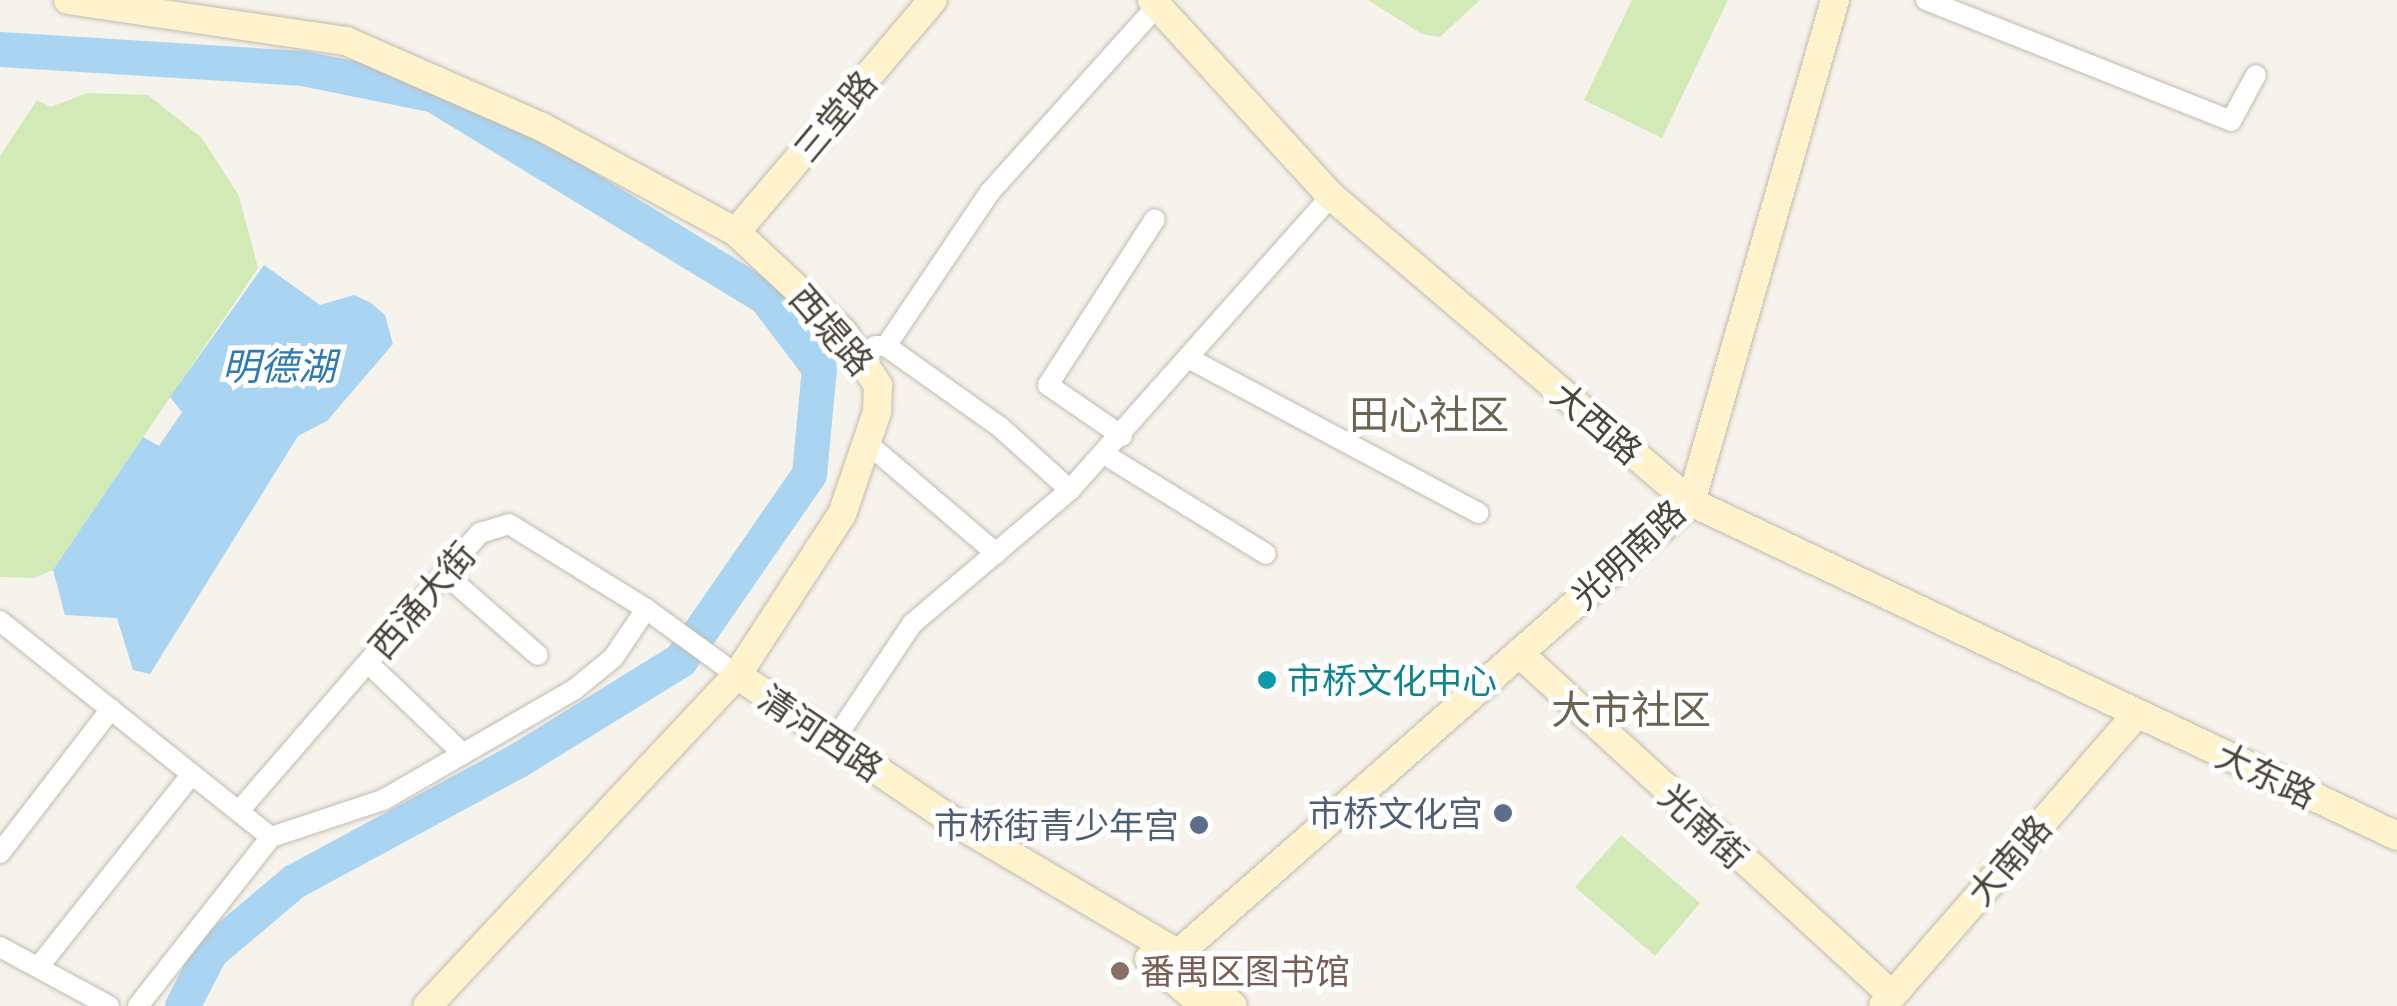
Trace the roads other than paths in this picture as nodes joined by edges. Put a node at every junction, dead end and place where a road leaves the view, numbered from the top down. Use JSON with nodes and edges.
{"nodes":[{"id":1,"x":68,"y":0,"type":"edge"},
{"id":2,"x":932,"y":0,"type":"edge"},
{"id":3,"x":1835,"y":0,"type":"edge"},
{"id":4,"x":1926,"y":0,"type":"edge"},
{"id":5,"x":1154,"y":3,"type":"edge"},
{"id":6,"x":2256,"y":76,"type":"dead end"},
{"id":7,"x":1332,"y":196,"type":"junction"},
{"id":8,"x":1155,"y":219,"type":"dead end"},
{"id":9,"x":736,"y":232,"type":"junction"},
{"id":10,"x":853,"y":345,"type":"junction"},
{"id":11,"x":886,"y":346,"type":"junction"},
{"id":12,"x":1190,"y":359,"type":"junction"},
{"id":13,"x":1122,"y":436,"type":"junction"},
{"id":14,"x":867,"y":443,"type":"junction"},
{"id":15,"x":1104,"y":454,"type":"junction"},
{"id":16,"x":1070,"y":490,"type":"junction"},
{"id":17,"x":1690,"y":502,"type":"junction"},
{"id":18,"x":1478,"y":513,"type":"dead end"},
{"id":19,"x":996,"y":552,"type":"junction"},
{"id":20,"x":1266,"y":554,"type":"dead end"},
{"id":21,"x":446,"y":574,"type":"junction"},
{"id":22,"x":646,"y":609,"type":"junction"},
{"id":23,"x":0,"y":621,"type":"edge"},
{"id":24,"x":1520,"y":653,"type":"junction"},
{"id":25,"x":538,"y":655,"type":"dead end"},
{"id":26,"x":368,"y":663,"type":"junction"},
{"id":27,"x":738,"y":675,"type":"junction"},
{"id":28,"x":111,"y":709,"type":"junction"},
{"id":29,"x":2136,"y":714,"type":"junction"},
{"id":30,"x":833,"y":742,"type":"junction"},
{"id":31,"x":462,"y":752,"type":"junction"},
{"id":32,"x":192,"y":774,"type":"junction"},
{"id":33,"x":239,"y":811,"type":"junction"},
{"id":34,"x":271,"y":836,"type":"junction"},
{"id":35,"x":2397,"y":836,"type":"edge"},
{"id":36,"x":0,"y":853,"type":"edge"},
{"id":37,"x":0,"y":947,"type":"edge"},
{"id":38,"x":1171,"y":961,"type":"junction"},
{"id":39,"x":40,"y":966,"type":"junction"},
{"id":40,"x":1887,"y":1000,"type":"edge"},
{"id":41,"x":109,"y":1006,"type":"edge"},
{"id":42,"x":138,"y":1006,"type":"edge"},
{"id":43,"x":426,"y":1006,"type":"edge"},
{"id":44,"x":1204,"y":1006,"type":"edge"},
{"id":45,"x":1233,"y":1006,"type":"edge"}],
"edges":[{"from":1,"to":9,"type":"street","name":"西堤路"},
{"from":2,"to":9,"type":"street","name":"三堂路"},
{"from":3,"to":17,"type":"street","name":"光明南路"},
{"from":4,"to":6,"type":"street"},
{"from":5,"to":7,"type":"street","name":"大西路"},
{"from":5,"to":11,"type":"street"},
{"from":7,"to":12,"type":"street"},
{"from":7,"to":17,"type":"street","name":"大西路"},
{"from":8,"to":13,"type":"street"},
{"from":9,"to":10,"type":"street","name":"西堤路"},
{"from":10,"to":11,"type":"street"},
{"from":10,"to":14,"type":"street","name":"西堤路"},
{"from":11,"to":16,"type":"street"},
{"from":12,"to":13,"type":"street"},
{"from":12,"to":18,"type":"street"},
{"from":13,"to":15,"type":"street"},
{"from":14,"to":19,"type":"street"},
{"from":14,"to":27,"type":"street","name":"西堤路"},
{"from":15,"to":16,"type":"street"},
{"from":15,"to":20,"type":"street"},
{"from":16,"to":19,"type":"street"},
{"from":17,"to":24,"type":"street","name":"光明南路"},
{"from":17,"to":29,"type":"street","name":"大西路"},
{"from":19,"to":30,"type":"street"},
{"from":21,"to":22,"type":"street","name":"西涌大街"},
{"from":21,"to":25,"type":"street"},
{"from":21,"to":26,"type":"street","name":"西涌大街"},
{"from":22,"to":27,"type":"street","name":"西涌大街"},
{"from":22,"to":31,"type":"street"},
{"from":23,"to":28,"type":"street"},
{"from":24,"to":38,"type":"street","name":"光明南路"},
{"from":24,"to":40,"type":"street","name":"光南街"},
{"from":26,"to":31,"type":"street"},
{"from":26,"to":33,"type":"street","name":"西涌大街"},
{"from":27,"to":30,"type":"street","name":"清河西路"},
{"from":27,"to":38,"type":"street","name":"清河西路"},
{"from":27,"to":43,"type":"street","name":"西堤路"},
{"from":28,"to":32,"type":"street"},
{"from":28,"to":36,"type":"street"},
{"from":29,"to":35,"type":"street","name":"大东路"},
{"from":29,"to":40,"type":"street","name":"大南路"},
{"from":30,"to":38,"type":"street","name":"清河西路"},
{"from":31,"to":34,"type":"street"},
{"from":32,"to":33,"type":"street"},
{"from":32,"to":39,"type":"street"},
{"from":33,"to":34,"type":"street"},
{"from":34,"to":42,"type":"street"},
{"from":37,"to":39,"type":"street"},
{"from":38,"to":44,"type":"street","name":"清河西路"},
{"from":38,"to":45,"type":"street","name":"清河西路"},
{"from":39,"to":41,"type":"street"}]}
